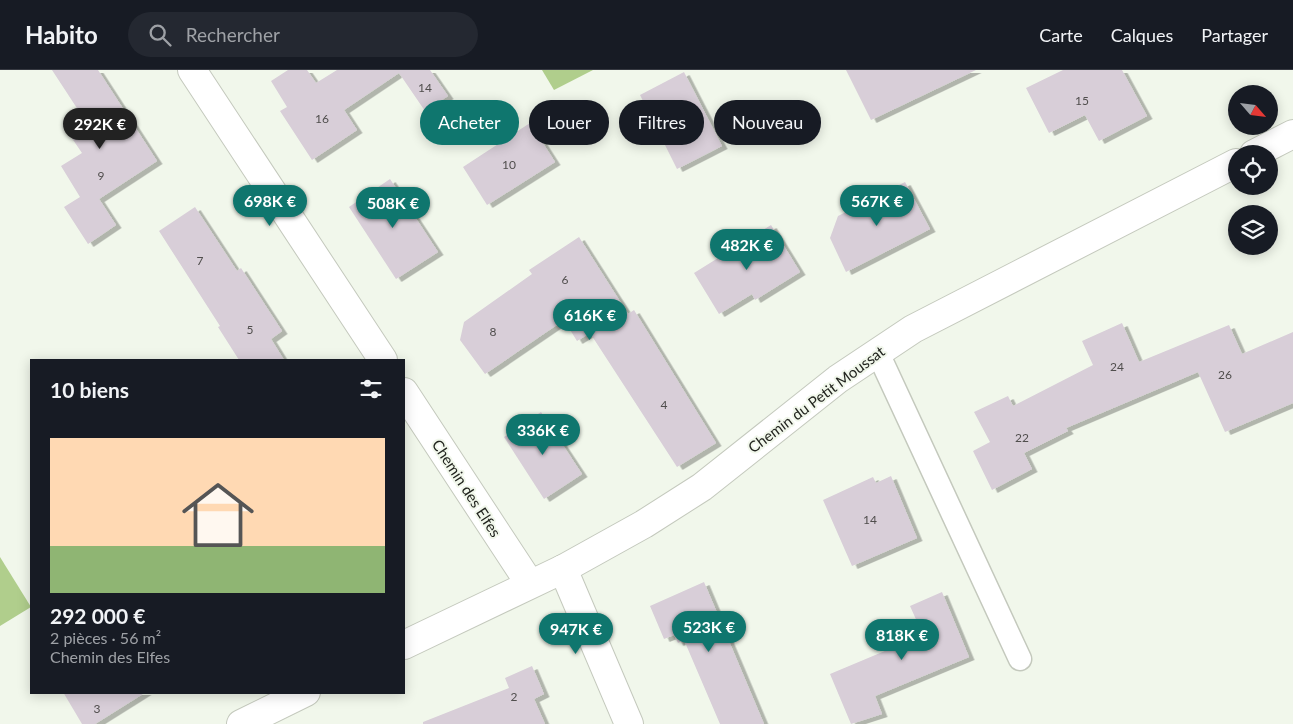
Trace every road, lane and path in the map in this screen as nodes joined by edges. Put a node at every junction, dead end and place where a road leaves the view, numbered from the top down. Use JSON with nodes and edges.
{"nodes":[{"id":1,"x":192,"y":70,"type":"edge"},
{"id":2,"x":1293,"y":134,"type":"edge"},
{"id":3,"x":1272,"y":145,"type":"edge"},
{"id":4,"x":1228,"y":167,"type":"edge"},
{"id":5,"x":877,"y":351,"type":"junction"},
{"id":6,"x":382,"y":359,"type":"edge"},
{"id":7,"x":405,"y":394,"type":"edge"},
{"id":8,"x":563,"y":569,"type":"junction"},
{"id":9,"x":530,"y":584,"type":"junction"},
{"id":10,"x":405,"y":645,"type":"edge"},
{"id":11,"x":1020,"y":659,"type":"dead end"},
{"id":12,"x":302,"y":694,"type":"edge"},
{"id":13,"x":241,"y":724,"type":"edge"},
{"id":14,"x":629,"y":724,"type":"edge"}],
"edges":[{"from":1,"to":6,"type":"street"},
{"from":2,"to":3,"type":"street"},
{"from":4,"to":5,"type":"street","name":"Chemin du Petit Moussat"},
{"from":5,"to":8,"type":"street","name":"Chemin du Petit Moussat"},
{"from":5,"to":11,"type":"lane"},
{"from":7,"to":9,"type":"street","name":"Chemin des Elfes"},
{"from":8,"to":9,"type":"street","name":"Chemin du Petit Moussat"},
{"from":8,"to":14,"type":"street"},
{"from":9,"to":10,"type":"street","name":"Chemin du Petit Moussat"},
{"from":12,"to":13,"type":"street"}]}
